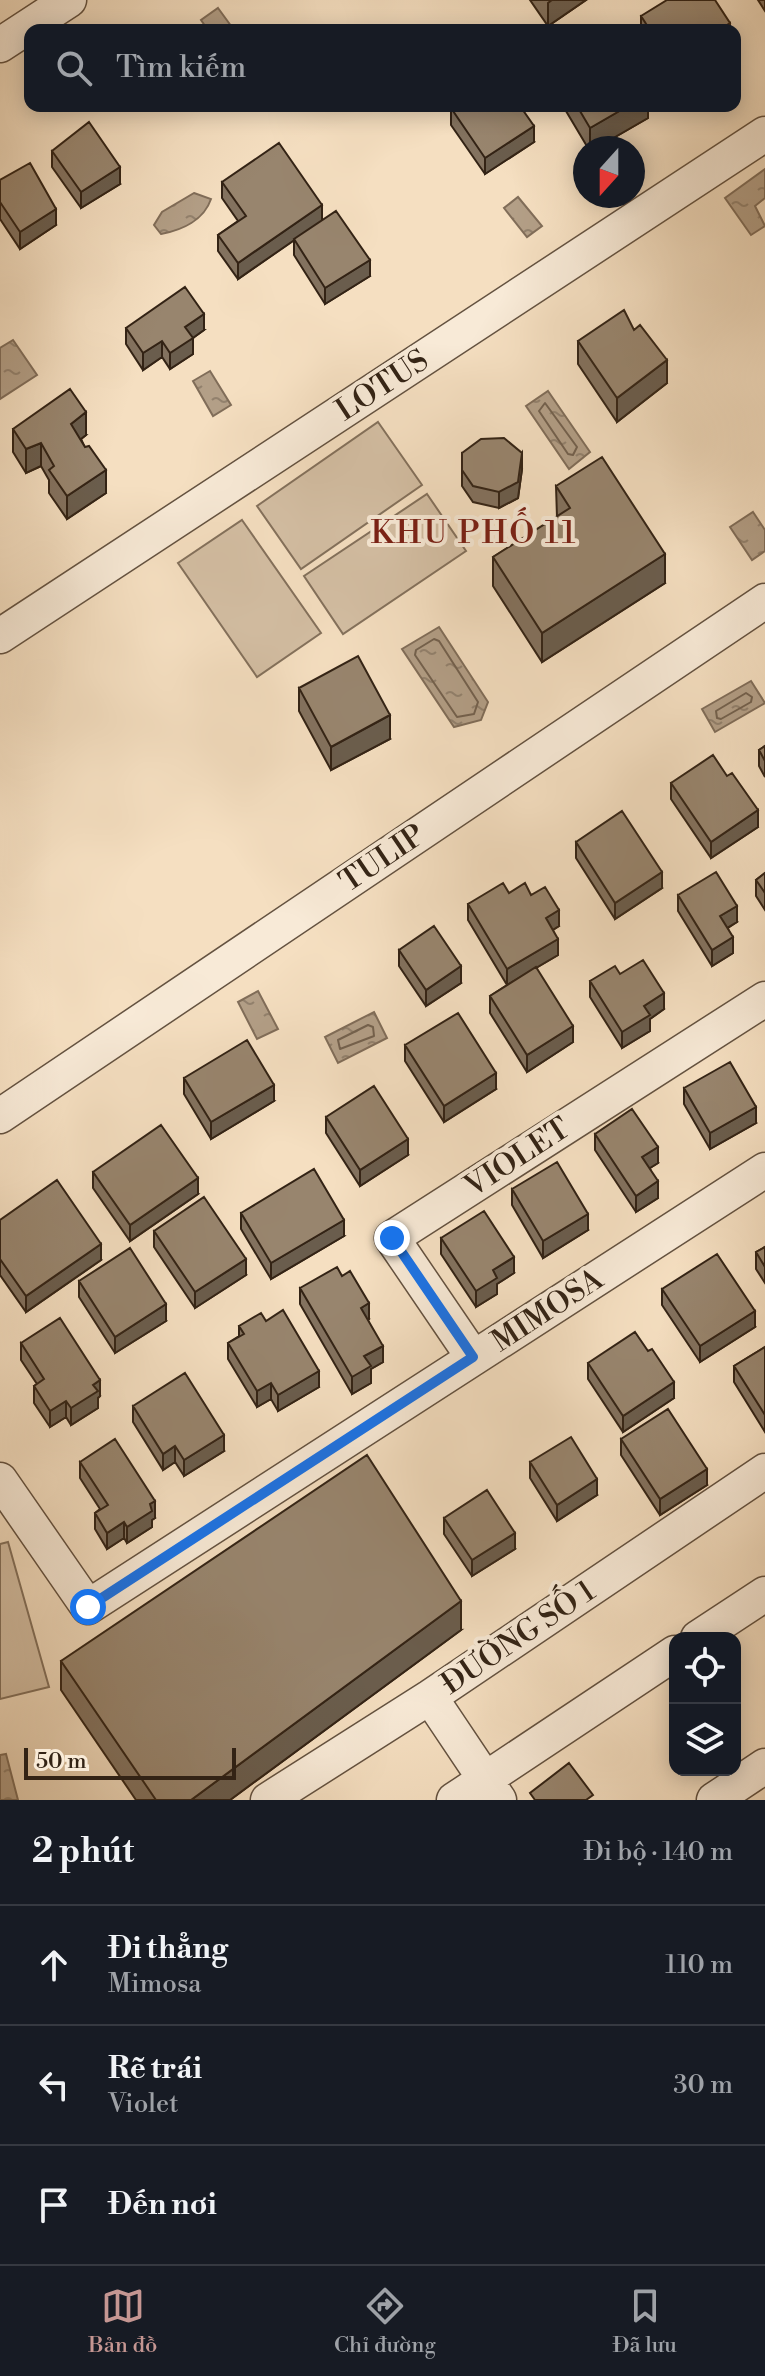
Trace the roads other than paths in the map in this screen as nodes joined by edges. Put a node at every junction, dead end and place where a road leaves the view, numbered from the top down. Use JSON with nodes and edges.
{"nodes":[{"id":1,"x":69,"y":0,"type":"edge"},
{"id":2,"x":32,"y":24,"type":"edge"},
{"id":3,"x":24,"y":29,"type":"edge"},
{"id":4,"x":0,"y":45,"type":"edge"},
{"id":5,"x":765,"y":134,"type":"edge"},
{"id":6,"x":765,"y":601,"type":"edge"},
{"id":7,"x":0,"y":636,"type":"edge"},
{"id":8,"x":765,"y":999,"type":"edge"},
{"id":9,"x":0,"y":1116,"type":"edge"},
{"id":10,"x":765,"y":1170,"type":"edge"},
{"id":11,"x":473,"y":1357,"type":"junction"},
{"id":12,"x":765,"y":1471,"type":"edge"},
{"id":13,"x":0,"y":1480,"type":"edge"},
{"id":14,"x":765,"y":1594,"type":"edge"},
{"id":15,"x":707,"y":1632,"type":"edge"},
{"id":16,"x":669,"y":1657,"type":"edge"},
{"id":17,"x":430,"y":1697,"type":"junction"},
{"id":18,"x":765,"y":1766,"type":"edge"},
{"id":19,"x":492,"y":1789,"type":"edge"},
{"id":20,"x":268,"y":1800,"type":"edge"},
{"id":21,"x":454,"y":1800,"type":"edge"},
{"id":22,"x":714,"y":1800,"type":"edge"}],
"edges":[{"from":1,"to":2,"type":"street"},
{"from":3,"to":4,"type":"street"},
{"from":5,"to":7,"type":"street","name":"LOTUS"},
{"from":6,"to":9,"type":"street","name":"TULIP"},
{"from":8,"to":11,"type":"street","name":"VIOLET"},
{"from":10,"to":11,"type":"street","name":"MIMOSA"},
{"from":11,"to":13,"type":"street","name":"MIMOSA"},
{"from":12,"to":17,"type":"street","name":"ĐƯỜNG SỐ 1"},
{"from":14,"to":15,"type":"street"},
{"from":16,"to":19,"type":"street"},
{"from":17,"to":19,"type":"street"},
{"from":17,"to":20,"type":"street","name":"ĐƯỜNG SỐ 1"},
{"from":18,"to":22,"type":"street"},
{"from":19,"to":21,"type":"street"}]}
